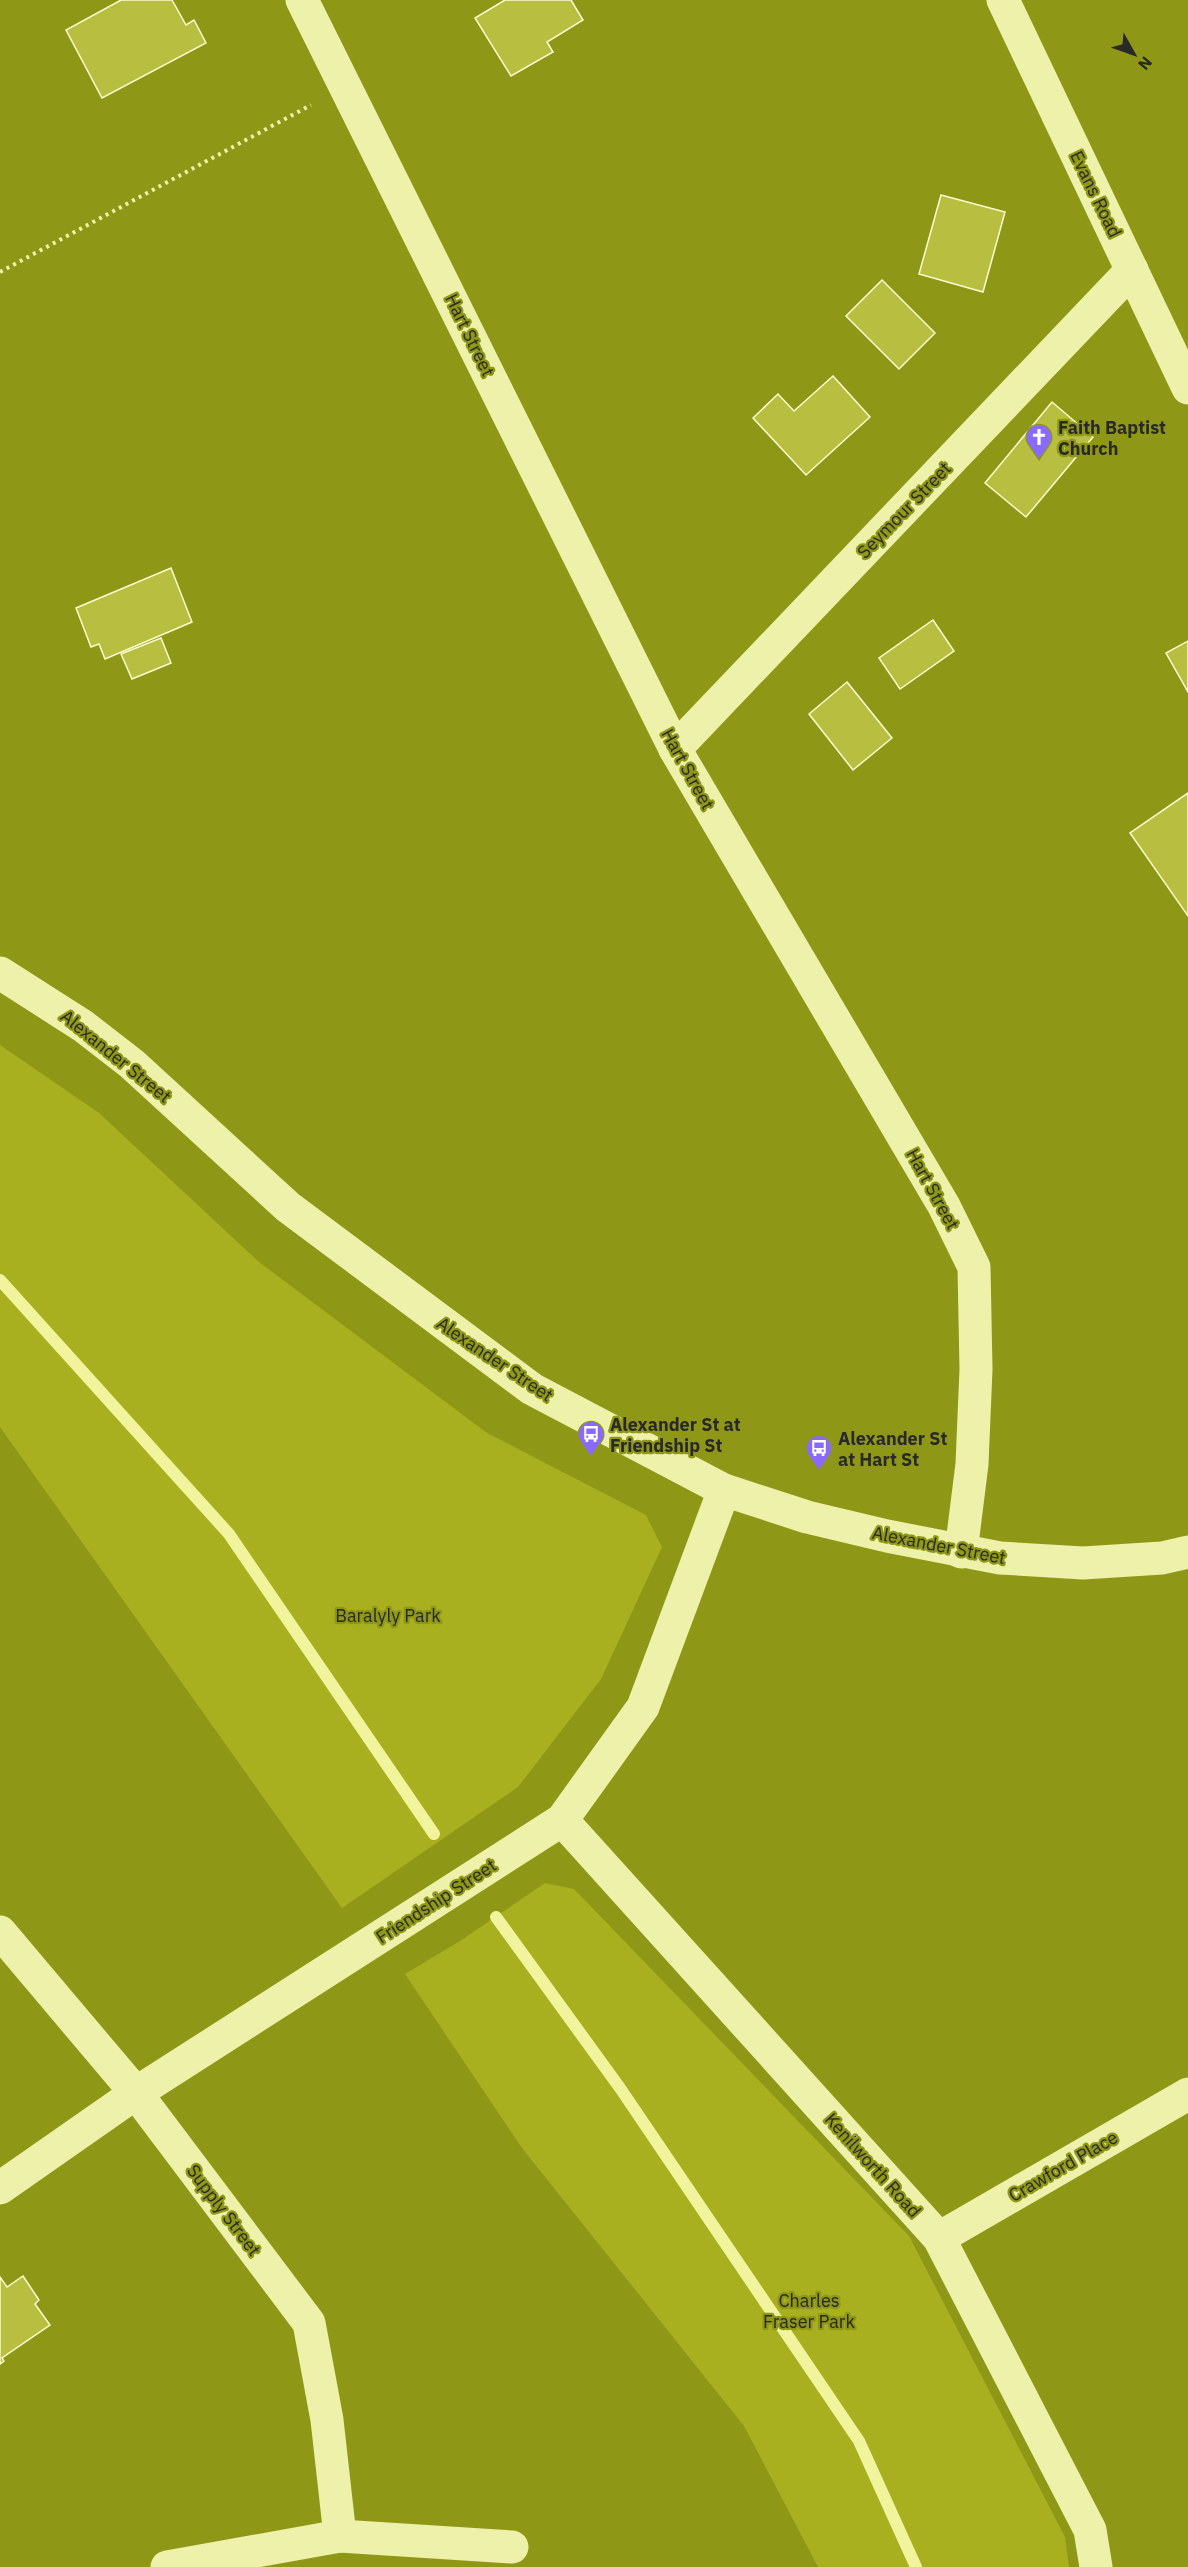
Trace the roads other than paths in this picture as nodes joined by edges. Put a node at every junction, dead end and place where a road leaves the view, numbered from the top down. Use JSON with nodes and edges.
{"nodes":[{"id":1,"x":302,"y":0,"type":"edge"},
{"id":2,"x":1003,"y":0,"type":"edge"},
{"id":3,"x":1132,"y":270,"type":"junction"},
{"id":4,"x":1188,"y":388,"type":"edge"},
{"id":5,"x":675,"y":749,"type":"junction"},
{"id":6,"x":0,"y":973,"type":"edge"},
{"id":7,"x":724,"y":1490,"type":"junction"},
{"id":8,"x":961,"y":1552,"type":"junction"},
{"id":9,"x":1188,"y":1552,"type":"edge"},
{"id":10,"x":562,"y":1820,"type":"junction"},
{"id":11,"x":0,"y":1932,"type":"edge"},
{"id":12,"x":136,"y":2093,"type":"junction"},
{"id":13,"x":1188,"y":2094,"type":"edge"},
{"id":14,"x":0,"y":2187,"type":"edge"},
{"id":15,"x":939,"y":2238,"type":"junction"},
{"id":16,"x":340,"y":2536,"type":"junction"},
{"id":17,"x":512,"y":2547,"type":"dead end"},
{"id":18,"x":167,"y":2567,"type":"edge"},
{"id":19,"x":1096,"y":2567,"type":"edge"}],
"edges":[{"from":1,"to":5,"type":"street","name":"Hart Street"},
{"from":2,"to":3,"type":"street","name":"Evans Road"},
{"from":3,"to":4,"type":"street","name":"Evans Road"},
{"from":3,"to":5,"type":"street","name":"Seymour Street"},
{"from":5,"to":8,"type":"street","name":"Hart Street"},
{"from":6,"to":7,"type":"street","name":"Alexander Street"},
{"from":7,"to":8,"type":"street","name":"Alexander Street"},
{"from":7,"to":10,"type":"street","name":"Friendship Street"},
{"from":8,"to":9,"type":"street","name":"Alexander Street"},
{"from":10,"to":12,"type":"street","name":"Friendship Street"},
{"from":10,"to":15,"type":"street","name":"Kenilworth Road"},
{"from":11,"to":12,"type":"street","name":"Supply Street"},
{"from":12,"to":14,"type":"street","name":"Friendship Street"},
{"from":12,"to":16,"type":"street","name":"Supply Street"},
{"from":13,"to":15,"type":"street","name":"Crawford Place"},
{"from":15,"to":19,"type":"street","name":"Kenilworth Road"},
{"from":16,"to":17,"type":"street"},
{"from":16,"to":18,"type":"street"}]}
